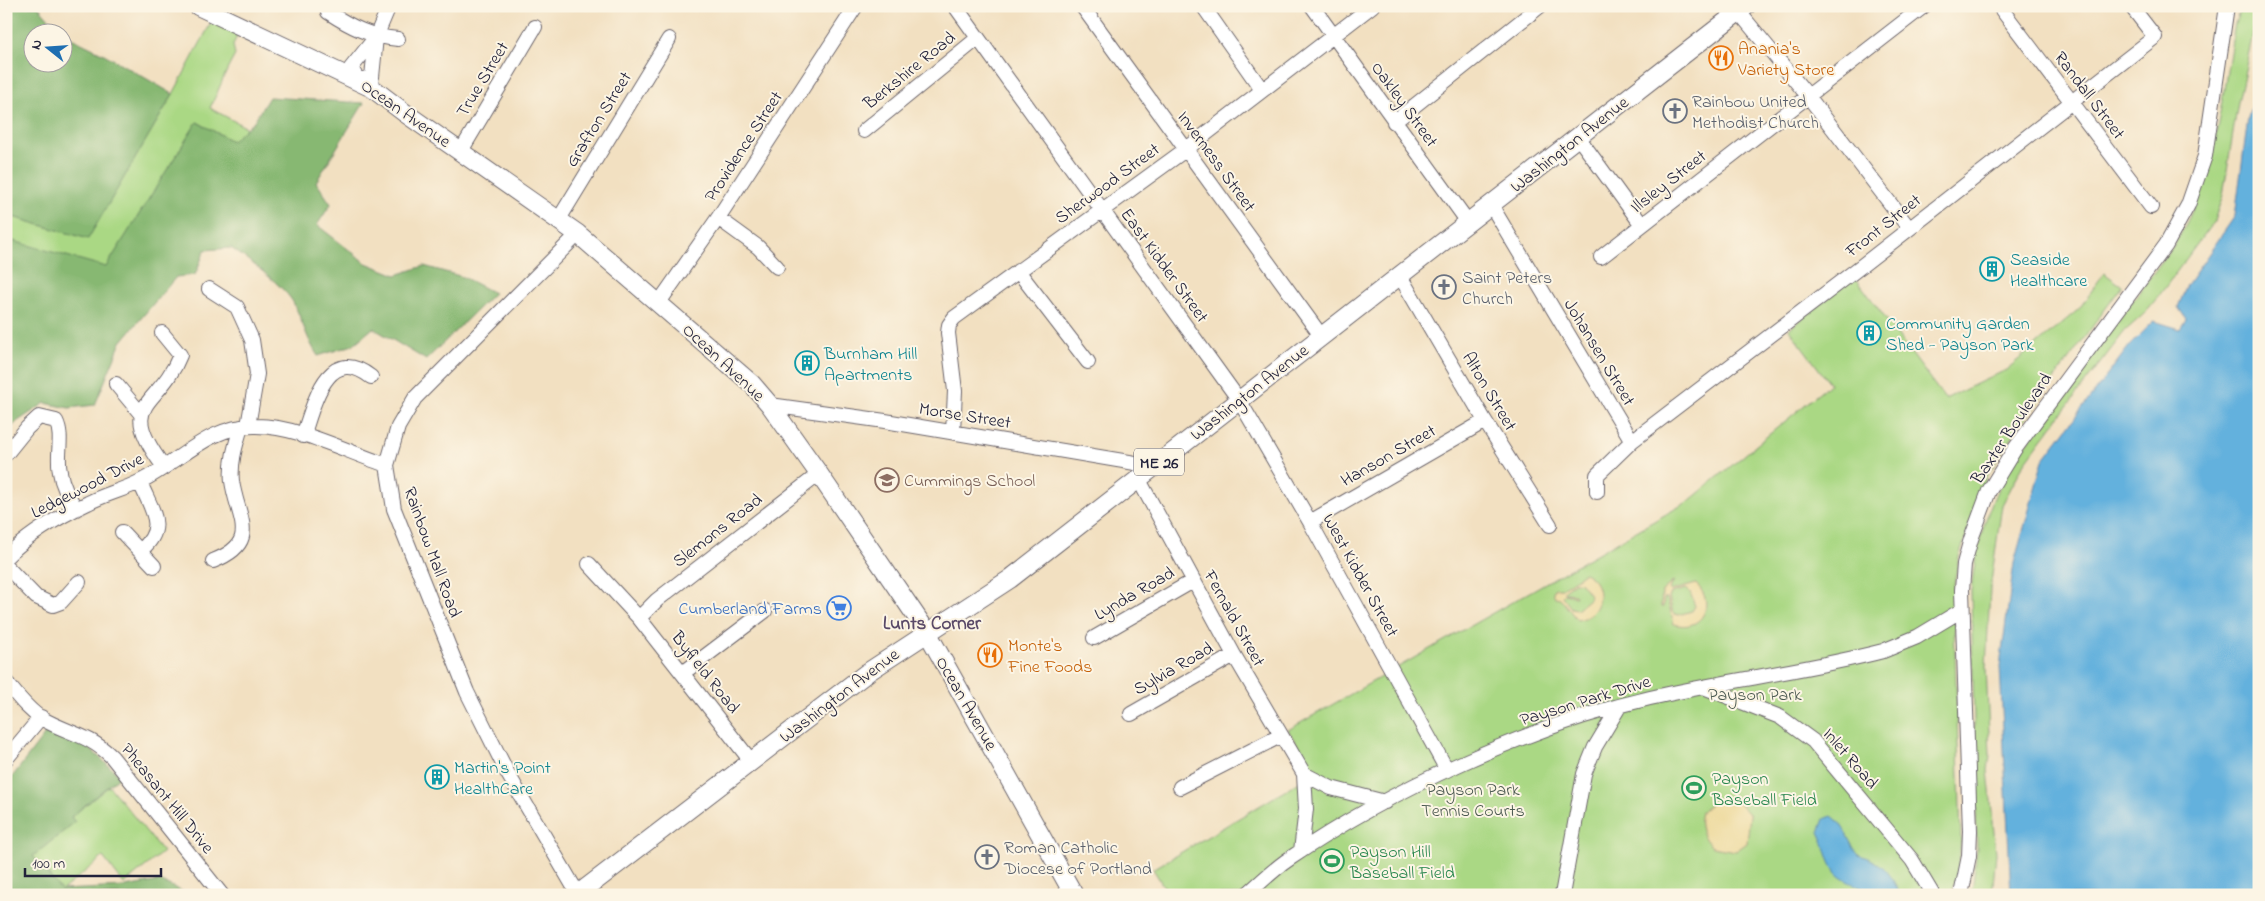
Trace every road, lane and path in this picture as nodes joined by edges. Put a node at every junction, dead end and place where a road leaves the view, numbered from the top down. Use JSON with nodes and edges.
{"nodes":[{"id":1,"x":198,"y":6,"type":"edge"},
{"id":2,"x":326,"y":6,"type":"edge"},
{"id":3,"x":389,"y":6,"type":"edge"},
{"id":4,"x":856,"y":6,"type":"edge"},
{"id":5,"x":955,"y":6,"type":"edge"},
{"id":6,"x":1082,"y":6,"type":"edge"},
{"id":7,"x":1202,"y":6,"type":"edge"},
{"id":8,"x":1312,"y":6,"type":"edge"},
{"id":9,"x":1372,"y":6,"type":"edge"},
{"id":10,"x":1540,"y":6,"type":"edge"},
{"id":11,"x":1924,"y":6,"type":"edge"},
{"id":12,"x":1999,"y":6,"type":"edge"},
{"id":13,"x":2131,"y":6,"type":"edge"},
{"id":14,"x":2225,"y":6,"type":"edge"},
{"id":15,"x":2237,"y":6,"type":"edge"},
{"id":16,"x":1740,"y":8,"type":"edge"},
{"id":17,"x":536,"y":27,"type":"dead end"},
{"id":18,"x":1334,"y":36,"type":"junction"},
{"id":19,"x":376,"y":37,"type":"junction"},
{"id":20,"x":978,"y":38,"type":"junction"},
{"id":21,"x":398,"y":39,"type":"dead end"},
{"id":22,"x":669,"y":39,"type":"dead end"},
{"id":23,"x":2222,"y":50,"type":"junction"},
{"id":24,"x":358,"y":80,"type":"junction"},
{"id":25,"x":1262,"y":90,"type":"junction"},
{"id":26,"x":1808,"y":96,"type":"junction"},
{"id":27,"x":2071,"y":102,"type":"junction"},
{"id":28,"x":1394,"y":122,"type":"junction"},
{"id":29,"x":864,"y":131,"type":"dead end"},
{"id":30,"x":1578,"y":137,"type":"junction"},
{"id":31,"x":1185,"y":150,"type":"junction"},
{"id":32,"x":461,"y":151,"type":"junction"},
{"id":33,"x":1491,"y":204,"type":"junction"},
{"id":34,"x":2151,"y":207,"type":"dead end"},
{"id":35,"x":1102,"y":210,"type":"junction"},
{"id":36,"x":718,"y":218,"type":"junction"},
{"id":37,"x":559,"y":219,"type":"junction"},
{"id":38,"x":1468,"y":222,"type":"junction"},
{"id":39,"x":1642,"y":225,"type":"junction"},
{"id":40,"x":1909,"y":228,"type":"junction"},
{"id":41,"x":578,"y":234,"type":"junction"},
{"id":42,"x":1601,"y":257,"type":"dead end"},
{"id":43,"x":777,"y":267,"type":"dead end"},
{"id":44,"x":1018,"y":271,"type":"junction"},
{"id":45,"x":1400,"y":276,"type":"junction"},
{"id":46,"x":209,"y":289,"type":"dead end"},
{"id":47,"x":658,"y":304,"type":"junction"},
{"id":48,"x":162,"y":333,"type":"dead end"},
{"id":49,"x":1322,"y":337,"type":"junction"},
{"id":50,"x":1088,"y":362,"type":"dead end"},
{"id":51,"x":371,"y":377,"type":"dead end"},
{"id":52,"x":116,"y":384,"type":"dead end"},
{"id":53,"x":1239,"y":400,"type":"junction"},
{"id":54,"x":770,"y":404,"type":"junction"},
{"id":55,"x":141,"y":414,"type":"junction"},
{"id":56,"x":1485,"y":421,"type":"junction"},
{"id":57,"x":244,"y":427,"type":"junction"},
{"id":58,"x":954,"y":432,"type":"junction"},
{"id":59,"x":303,"y":436,"type":"junction"},
{"id":60,"x":1632,"y":441,"type":"junction"},
{"id":61,"x":6,"y":454,"type":"edge"},
{"id":62,"x":387,"y":465,"type":"junction"},
{"id":63,"x":1153,"y":466,"type":"junction"},
{"id":64,"x":164,"y":467,"type":"junction"},
{"id":65,"x":819,"y":474,"type":"junction"},
{"id":66,"x":1138,"y":478,"type":"junction"},
{"id":67,"x":140,"y":482,"type":"junction"},
{"id":68,"x":1597,"y":492,"type":"dead end"},
{"id":69,"x":76,"y":509,"type":"junction"},
{"id":70,"x":1310,"y":522,"type":"junction"},
{"id":71,"x":1550,"y":525,"type":"dead end"},
{"id":72,"x":122,"y":532,"type":"dead end"},
{"id":73,"x":141,"y":550,"type":"junction"},
{"id":74,"x":6,"y":557,"type":"edge"},
{"id":75,"x":213,"y":561,"type":"dead end"},
{"id":76,"x":589,"y":564,"type":"dead end"},
{"id":77,"x":6,"y":566,"type":"edge"},
{"id":78,"x":154,"y":566,"type":"dead end"},
{"id":79,"x":1194,"y":581,"type":"junction"},
{"id":80,"x":79,"y":582,"type":"dead end"},
{"id":81,"x":1962,"y":610,"type":"junction"},
{"id":82,"x":765,"y":611,"type":"dead end"},
{"id":83,"x":639,"y":618,"type":"junction"},
{"id":84,"x":926,"y":632,"type":"junction"},
{"id":85,"x":1094,"y":638,"type":"dead end"},
{"id":86,"x":1234,"y":655,"type":"junction"},
{"id":87,"x":683,"y":673,"type":"junction"},
{"id":88,"x":6,"y":682,"type":"edge"},
{"id":89,"x":1706,"y":688,"type":"junction"},
{"id":90,"x":1619,"y":707,"type":"junction"},
{"id":91,"x":1132,"y":714,"type":"dead end"},
{"id":92,"x":41,"y":717,"type":"junction"},
{"id":93,"x":1280,"y":736,"type":"junction"},
{"id":94,"x":6,"y":760,"type":"edge"},
{"id":95,"x":751,"y":761,"type":"junction"},
{"id":96,"x":1447,"y":770,"type":"junction"},
{"id":97,"x":1304,"y":774,"type":"junction"},
{"id":98,"x":1180,"y":787,"type":"dead end"},
{"id":99,"x":1385,"y":802,"type":"junction"},
{"id":100,"x":1301,"y":851,"type":"junction"},
{"id":101,"x":1263,"y":881,"type":"junction"},
{"id":102,"x":222,"y":895,"type":"edge"},
{"id":103,"x":577,"y":895,"type":"edge"},
{"id":104,"x":1074,"y":895,"type":"edge"},
{"id":105,"x":1246,"y":895,"type":"edge"},
{"id":106,"x":1260,"y":895,"type":"edge"},
{"id":107,"x":1562,"y":895,"type":"edge"},
{"id":108,"x":1933,"y":895,"type":"edge"},
{"id":109,"x":1961,"y":895,"type":"edge"}],
"edges":[{"from":1,"to":24,"type":"main road","name":"Ocean Avenue"},
{"from":2,"to":19,"type":"street"},
{"from":3,"to":19,"type":"street"},
{"from":4,"to":36,"type":"street","name":"Providence Street"},
{"from":5,"to":20,"type":"street","name":"East Kidder Street"},
{"from":6,"to":31,"type":"street","name":"Inverness Street"},
{"from":7,"to":25,"type":"street"},
{"from":8,"to":18,"type":"street","name":"Oakley Street"},
{"from":9,"to":18,"type":"street","name":"Sherwood Street"},
{"from":10,"to":28,"type":"street"},
{"from":11,"to":26,"type":"street","name":"Illsley Street"},
{"from":12,"to":27,"type":"street","name":"Randall Street"},
{"from":13,"to":27,"type":"street","name":"Front Street"},
{"from":14,"to":23,"type":"street","name":"Baxter Boulevard"},
{"from":15,"to":23,"type":"street","name":"Baxter Boulevard"},
{"from":16,"to":26,"type":"street"},
{"from":16,"to":30,"type":"main road","name":"Washington Avenue","number":"ME 26"},
{"from":17,"to":32,"type":"street","name":"True Street"},
{"from":18,"to":25,"type":"street","name":"Sherwood Street"},
{"from":18,"to":28,"type":"street","name":"Oakley Street"},
{"from":19,"to":21,"type":"street"},
{"from":19,"to":24,"type":"street"},
{"from":20,"to":29,"type":"street","name":"Berkshire Road"},
{"from":20,"to":35,"type":"street","name":"East Kidder Street"},
{"from":22,"to":37,"type":"street","name":"Grafton Street"},
{"from":23,"to":81,"type":"street","name":"Baxter Boulevard"},
{"from":24,"to":32,"type":"main road","name":"Ocean Avenue"},
{"from":25,"to":31,"type":"street","name":"Sherwood Street"},
{"from":26,"to":39,"type":"street","name":"Illsley Street"},
{"from":26,"to":40,"type":"street"},
{"from":27,"to":34,"type":"street","name":"Randall Street"},
{"from":27,"to":40,"type":"street","name":"Front Street"},
{"from":28,"to":38,"type":"street","name":"Oakley Street"},
{"from":30,"to":33,"type":"main road","name":"Washington Avenue","number":"ME 26"},
{"from":30,"to":39,"type":"street"},
{"from":31,"to":35,"type":"street","name":"Sherwood Street"},
{"from":31,"to":49,"type":"street","name":"Inverness Street"},
{"from":32,"to":37,"type":"main road","name":"Ocean Avenue"},
{"from":33,"to":38,"type":"main road","name":"Washington Avenue","number":"ME 26"},
{"from":33,"to":60,"type":"street","name":"Johansen Street"},
{"from":35,"to":44,"type":"street","name":"Sherwood Street"},
{"from":35,"to":53,"type":"street","name":"East Kidder Street"},
{"from":36,"to":43,"type":"street"},
{"from":36,"to":47,"type":"street","name":"Providence Street"},
{"from":37,"to":41,"type":"main road","name":"Ocean Avenue"},
{"from":38,"to":45,"type":"main road","name":"Washington Avenue","number":"ME 26"},
{"from":39,"to":42,"type":"street","name":"Illsley Street"},
{"from":40,"to":60,"type":"street","name":"Front Street"},
{"from":41,"to":47,"type":"main road","name":"Ocean Avenue"},
{"from":41,"to":62,"type":"street","name":"Rainbow Mall Road"},
{"from":44,"to":50,"type":"street"},
{"from":44,"to":58,"type":"street","name":"Sherwood Street"},
{"from":45,"to":49,"type":"main road","name":"Washington Avenue","number":"ME 26"},
{"from":45,"to":56,"type":"street","name":"Alton Street"},
{"from":46,"to":57,"type":"street"},
{"from":47,"to":54,"type":"main road","name":"Ocean Avenue"},
{"from":48,"to":55,"type":"street"},
{"from":49,"to":53,"type":"main road","name":"Washington Avenue","number":"ME 26"},
{"from":51,"to":59,"type":"street"},
{"from":52,"to":55,"type":"street"},
{"from":53,"to":63,"type":"main road","name":"Washington Avenue","number":"ME 26"},
{"from":53,"to":70,"type":"street","name":"West Kidder Street"},
{"from":54,"to":58,"type":"street","name":"Morse Street"},
{"from":54,"to":65,"type":"main road","name":"Ocean Avenue"},
{"from":55,"to":64,"type":"street"},
{"from":56,"to":70,"type":"street","name":"Hanson Street"},
{"from":56,"to":71,"type":"street","name":"Alton Street"},
{"from":57,"to":59,"type":"street","name":"Ledgewood Drive"},
{"from":57,"to":64,"type":"street","name":"Ledgewood Drive"},
{"from":57,"to":75,"type":"street"},
{"from":58,"to":63,"type":"street","name":"Morse Street"},
{"from":59,"to":62,"type":"street","name":"Ledgewood Drive"},
{"from":60,"to":68,"type":"street","name":"Front Street"},
{"from":61,"to":69,"type":"street"},
{"from":62,"to":103,"type":"street","name":"Rainbow Mall Road"},
{"from":63,"to":66,"type":"main road","name":"Washington Avenue","number":"ME 26"},
{"from":64,"to":67,"type":"street","name":"Ledgewood Drive"},
{"from":65,"to":83,"type":"street","name":"Slemons Road"},
{"from":65,"to":84,"type":"main road","name":"Ocean Avenue"},
{"from":66,"to":79,"type":"street","name":"Fernald Street"},
{"from":66,"to":84,"type":"main road","name":"Washington Avenue","number":"ME 26"},
{"from":67,"to":69,"type":"street","name":"Ledgewood Drive"},
{"from":67,"to":73,"type":"street"},
{"from":69,"to":74,"type":"street","name":"Ledgewood Drive"},
{"from":70,"to":96,"type":"street","name":"West Kidder Street"},
{"from":72,"to":73,"type":"street"},
{"from":73,"to":78,"type":"street"},
{"from":76,"to":83,"type":"street","name":"Byfield Road"},
{"from":77,"to":80,"type":"street"},
{"from":79,"to":85,"type":"street","name":"Lynda Road"},
{"from":79,"to":86,"type":"street","name":"Fernald Street"},
{"from":81,"to":89,"type":"street","name":"Payson Park Drive"},
{"from":81,"to":109,"type":"street","name":"Baxter Boulevard"},
{"from":82,"to":87,"type":"street"},
{"from":83,"to":87,"type":"street","name":"Byfield Road"},
{"from":84,"to":95,"type":"main road","name":"Washington Avenue","number":"ME 26"},
{"from":84,"to":104,"type":"main road","name":"Ocean Avenue"},
{"from":86,"to":91,"type":"street","name":"Sylvia Road"},
{"from":86,"to":93,"type":"street","name":"Fernald Street"},
{"from":87,"to":95,"type":"street","name":"Byfield Road"},
{"from":88,"to":92,"type":"street","name":"Pheasant Hill Drive"},
{"from":89,"to":90,"type":"street","name":"Payson Park Drive"},
{"from":89,"to":108,"type":"street","name":"Inlet Road"},
{"from":90,"to":96,"type":"street","name":"Payson Park Drive"},
{"from":90,"to":107,"type":"street"},
{"from":92,"to":94,"type":"street"},
{"from":92,"to":102,"type":"street","name":"Pheasant Hill Drive"},
{"from":93,"to":97,"type":"street","name":"Fernald Street"},
{"from":93,"to":98,"type":"street"},
{"from":95,"to":103,"type":"main road","name":"Washington Avenue","number":"ME 26"},
{"from":96,"to":99,"type":"street","name":"Payson Park Drive"},
{"from":97,"to":99,"type":"street"},
{"from":97,"to":100,"type":"street","name":"Fernald Street"},
{"from":99,"to":100,"type":"street","name":"Payson Park Drive"},
{"from":100,"to":101,"type":"street","name":"Payson Park Drive"},
{"from":101,"to":105,"type":"street","name":"Payson Park Drive"},
{"from":101,"to":106,"type":"street"}]}
